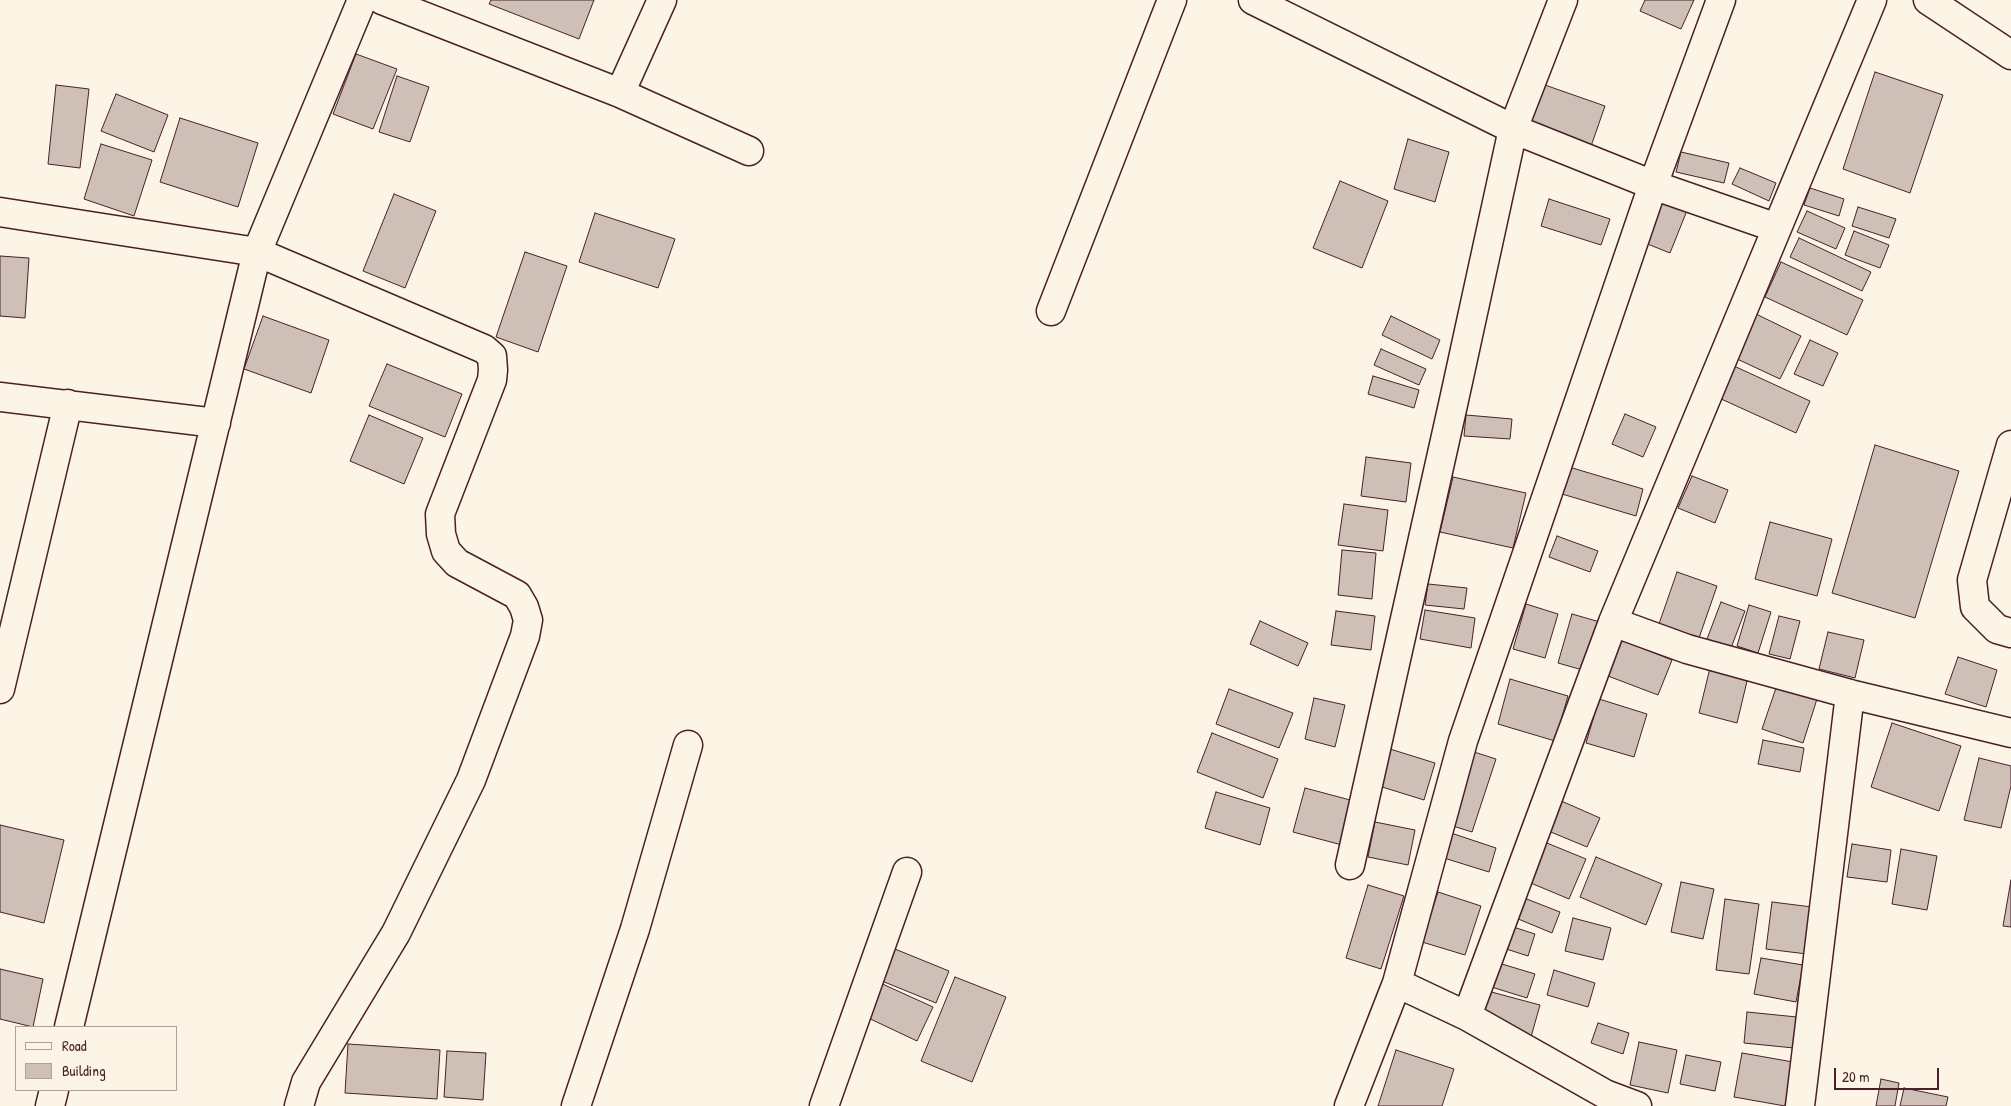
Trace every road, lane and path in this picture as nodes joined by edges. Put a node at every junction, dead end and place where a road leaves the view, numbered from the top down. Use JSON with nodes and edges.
{"nodes":[{"id":1,"x":362,"y":0,"type":"edge"},
{"id":2,"x":382,"y":0,"type":"edge"},
{"id":3,"x":662,"y":0,"type":"edge"},
{"id":4,"x":1172,"y":0,"type":"edge"},
{"id":5,"x":1253,"y":0,"type":"edge"},
{"id":6,"x":1563,"y":0,"type":"edge"},
{"id":7,"x":1721,"y":0,"type":"edge"},
{"id":8,"x":1872,"y":0,"type":"edge"},
{"id":9,"x":1928,"y":0,"type":"edge"},
{"id":10,"x":2011,"y":55,"type":"edge"},
{"id":11,"x":620,"y":93,"type":"junction"},
{"id":12,"x":1513,"y":129,"type":"junction"},
{"id":13,"x":749,"y":151,"type":"dead end"},
{"id":14,"x":1653,"y":186,"type":"junction"},
{"id":15,"x":0,"y":212,"type":"edge"},
{"id":16,"x":1778,"y":228,"type":"junction"},
{"id":17,"x":257,"y":252,"type":"junction"},
{"id":18,"x":1051,"y":311,"type":"dead end"},
{"id":19,"x":0,"y":397,"type":"edge"},
{"id":20,"x":68,"y":404,"type":"junction"},
{"id":21,"x":216,"y":423,"type":"junction"},
{"id":22,"x":2011,"y":445,"type":"edge"},
{"id":23,"x":1613,"y":622,"type":"junction"},
{"id":24,"x":2011,"y":633,"type":"edge"},
{"id":25,"x":0,"y":689,"type":"edge"},
{"id":26,"x":1850,"y":694,"type":"junction"},
{"id":27,"x":2011,"y":733,"type":"edge"},
{"id":28,"x":688,"y":745,"type":"dead end"},
{"id":29,"x":1350,"y":865,"type":"dead end"},
{"id":30,"x":907,"y":872,"type":"dead end"},
{"id":31,"x":1397,"y":983,"type":"junction"},
{"id":32,"x":1467,"y":1016,"type":"junction"},
{"id":33,"x":69,"y":1026,"type":"edge"},
{"id":34,"x":54,"y":1091,"type":"edge"},
{"id":35,"x":1604,"y":1100,"type":"edge"},
{"id":36,"x":50,"y":1106,"type":"edge"},
{"id":37,"x":299,"y":1106,"type":"edge"},
{"id":38,"x":576,"y":1106,"type":"edge"},
{"id":39,"x":824,"y":1106,"type":"edge"},
{"id":40,"x":1349,"y":1106,"type":"edge"},
{"id":41,"x":1637,"y":1106,"type":"edge"},
{"id":42,"x":1800,"y":1106,"type":"edge"}],
"edges":[{"from":1,"to":17,"type":"street"},
{"from":2,"to":11,"type":"street"},
{"from":3,"to":11,"type":"street"},
{"from":4,"to":18,"type":"street"},
{"from":5,"to":12,"type":"street"},
{"from":6,"to":12,"type":"street"},
{"from":7,"to":14,"type":"street"},
{"from":8,"to":16,"type":"street"},
{"from":9,"to":10,"type":"street"},
{"from":11,"to":13,"type":"street"},
{"from":12,"to":14,"type":"street"},
{"from":12,"to":29,"type":"street"},
{"from":14,"to":16,"type":"street"},
{"from":14,"to":31,"type":"street"},
{"from":15,"to":17,"type":"street"},
{"from":16,"to":23,"type":"street"},
{"from":17,"to":21,"type":"street"},
{"from":17,"to":37,"type":"street"},
{"from":19,"to":20,"type":"street"},
{"from":20,"to":21,"type":"street"},
{"from":20,"to":25,"type":"street"},
{"from":21,"to":33,"type":"street"},
{"from":22,"to":24,"type":"street"},
{"from":23,"to":26,"type":"street"},
{"from":23,"to":32,"type":"street"},
{"from":26,"to":27,"type":"street"},
{"from":26,"to":42,"type":"street"},
{"from":28,"to":38,"type":"street"},
{"from":30,"to":39,"type":"street"},
{"from":31,"to":32,"type":"street"},
{"from":31,"to":40,"type":"street"},
{"from":32,"to":35,"type":"street"},
{"from":34,"to":36,"type":"street"},
{"from":35,"to":41,"type":"street"}]}
